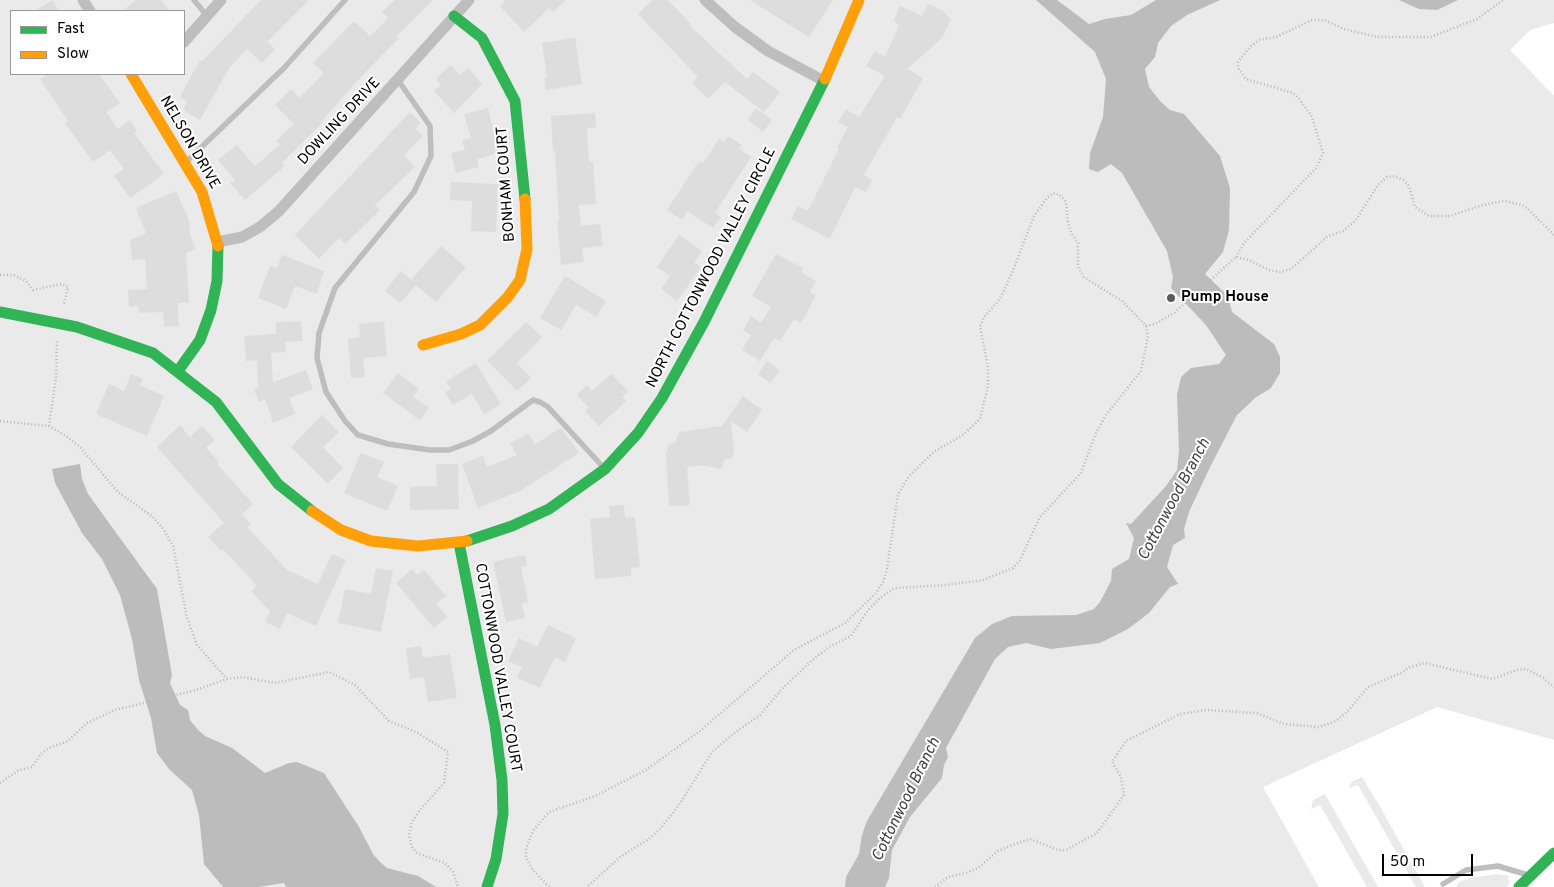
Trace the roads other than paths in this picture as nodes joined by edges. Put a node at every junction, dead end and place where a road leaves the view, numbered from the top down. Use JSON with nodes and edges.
{"nodes":[{"id":1,"x":194,"y":0,"type":"edge"},
{"id":2,"x":221,"y":0,"type":"edge"},
{"id":3,"x":345,"y":0,"type":"edge"},
{"id":4,"x":468,"y":0,"type":"edge"},
{"id":5,"x":705,"y":0,"type":"edge"},
{"id":6,"x":859,"y":0,"type":"edge"},
{"id":7,"x":207,"y":16,"type":"junction"},
{"id":8,"x":454,"y":16,"type":"junction"},
{"id":9,"x":185,"y":41,"type":"edge"},
{"id":10,"x":137,"y":76,"type":"edge"},
{"id":11,"x":398,"y":80,"type":"junction"},
{"id":12,"x":824,"y":81,"type":"junction"},
{"id":13,"x":184,"y":163,"type":"junction"},
{"id":14,"x":218,"y":242,"type":"junction"},
{"id":15,"x":0,"y":312,"type":"edge"},
{"id":16,"x":422,"y":345,"type":"dead end"},
{"id":17,"x":178,"y":371,"type":"junction"},
{"id":18,"x":605,"y":469,"type":"junction"},
{"id":19,"x":459,"y":543,"type":"junction"},
{"id":20,"x":1554,"y":852,"type":"edge"},
{"id":21,"x":1529,"y":876,"type":"junction"},
{"id":22,"x":1443,"y":884,"type":"dead end"},
{"id":23,"x":487,"y":887,"type":"edge"},
{"id":24,"x":1519,"y":887,"type":"edge"}],
"edges":[{"from":1,"to":7,"type":"lane"},
{"from":2,"to":7,"type":"street"},
{"from":3,"to":13,"type":"lane"},
{"from":4,"to":8,"type":"street","name":"DOWLING DRIVE"},
{"from":5,"to":12,"type":"street"},
{"from":6,"to":12,"type":"street","name":"NORTH COTTONWOOD VALLEY CIRCLE"},
{"from":7,"to":9,"type":"street"},
{"from":8,"to":11,"type":"street","name":"DOWLING DRIVE"},
{"from":8,"to":16,"type":"street","name":"BONHAM COURT"},
{"from":10,"to":13,"type":"street","name":"NELSON DRIVE"},
{"from":11,"to":14,"type":"street","name":"DOWLING DRIVE"},
{"from":11,"to":18,"type":"lane"},
{"from":12,"to":18,"type":"street","name":"NORTH COTTONWOOD VALLEY CIRCLE"},
{"from":13,"to":14,"type":"street","name":"NELSON DRIVE"},
{"from":14,"to":17,"type":"street","name":"NELSON DRIVE"},
{"from":15,"to":17,"type":"street","name":"NORTH COTTONWOOD VALLEY CIRCLE"},
{"from":17,"to":19,"type":"street","name":"NORTH COTTONWOOD VALLEY CIRCLE"},
{"from":18,"to":19,"type":"street","name":"NORTH COTTONWOOD VALLEY CIRCLE"},
{"from":19,"to":23,"type":"street","name":"COTTONWOOD VALLEY COURT"},
{"from":20,"to":21,"type":"street"},
{"from":21,"to":22,"type":"lane"},
{"from":21,"to":24,"type":"street"}]}
